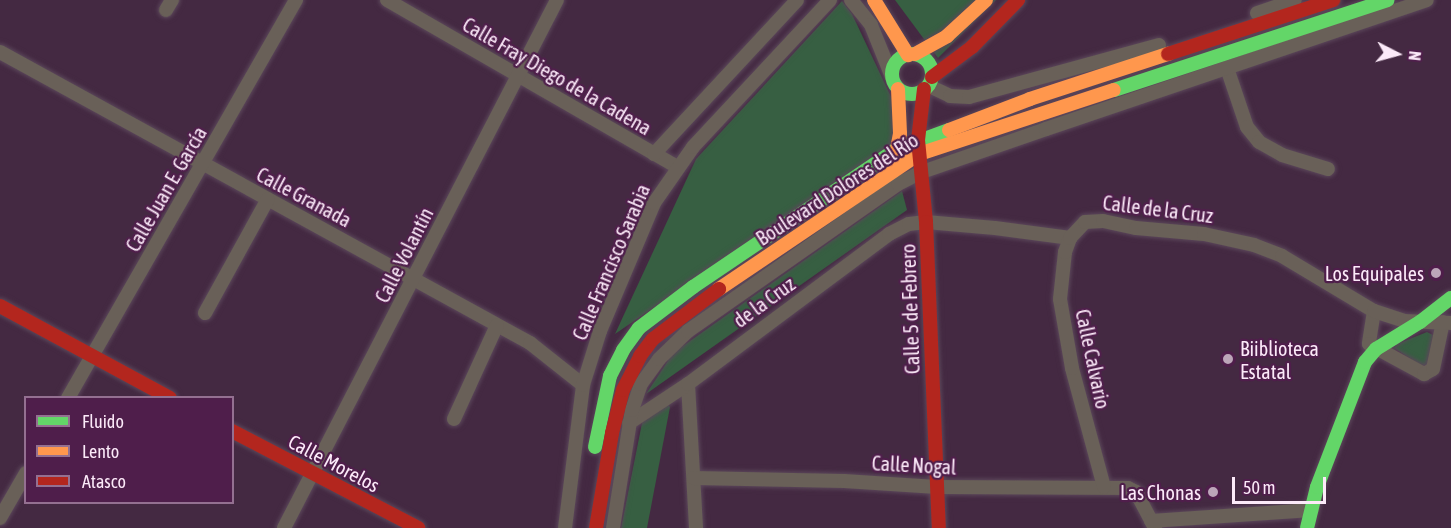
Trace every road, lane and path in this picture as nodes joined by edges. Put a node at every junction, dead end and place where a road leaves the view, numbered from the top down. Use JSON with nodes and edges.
{"nodes":[{"id":1,"x":296,"y":0,"type":"edge"},
{"id":2,"x":387,"y":0,"type":"edge"},
{"id":3,"x":557,"y":0,"type":"edge"},
{"id":4,"x":797,"y":0,"type":"edge"},
{"id":5,"x":830,"y":0,"type":"edge"},
{"id":6,"x":851,"y":0,"type":"edge"},
{"id":7,"x":874,"y":0,"type":"edge"},
{"id":8,"x":986,"y":0,"type":"edge"},
{"id":9,"x":1018,"y":0,"type":"edge"},
{"id":10,"x":1295,"y":0,"type":"edge"},
{"id":11,"x":1333,"y":0,"type":"edge"},
{"id":12,"x":1388,"y":0,"type":"edge"},
{"id":13,"x":1427,"y":0,"type":"edge"},
{"id":14,"x":0,"y":52,"type":"edge"},
{"id":15,"x":911,"y":55,"type":"junction"},
{"id":16,"x":1227,"y":68,"type":"junction"},
{"id":17,"x":517,"y":77,"type":"junction"},
{"id":18,"x":1026,"y":82,"type":"junction"},
{"id":19,"x":928,"y":84,"type":"junction"},
{"id":20,"x":897,"y":90,"type":"junction"},
{"id":21,"x":1060,"y":91,"type":"junction"},
{"id":22,"x":1013,"y":124,"type":"junction"},
{"id":23,"x":1046,"y":129,"type":"junction"},
{"id":24,"x":918,"y":147,"type":"junction"},
{"id":25,"x":897,"y":149,"type":"junction"},
{"id":26,"x":654,"y":154,"type":"junction"},
{"id":27,"x":202,"y":164,"type":"junction"},
{"id":28,"x":677,"y":167,"type":"junction"},
{"id":29,"x":1328,"y":169,"type":"dead end"},
{"id":30,"x":922,"y":172,"type":"junction"},
{"id":31,"x":268,"y":199,"type":"junction"},
{"id":32,"x":926,"y":222,"type":"junction"},
{"id":33,"x":1070,"y":238,"type":"junction"},
{"id":34,"x":414,"y":278,"type":"junction"},
{"id":35,"x":1451,"y":298,"type":"edge"},
{"id":36,"x":0,"y":306,"type":"edge"},
{"id":37,"x":1374,"y":311,"type":"junction"},
{"id":38,"x":205,"y":313,"type":"dead end"},
{"id":39,"x":1420,"y":322,"type":"junction"},
{"id":40,"x":1447,"y":323,"type":"edge"},
{"id":41,"x":496,"y":324,"type":"junction"},
{"id":42,"x":1376,"y":349,"type":"junction"},
{"id":43,"x":92,"y":356,"type":"junction"},
{"id":44,"x":688,"y":384,"type":"junction"},
{"id":45,"x":583,"y":385,"type":"junction"},
{"id":46,"x":69,"y":396,"type":"edge"},
{"id":47,"x":166,"y":396,"type":"edge"},
{"id":48,"x":454,"y":419,"type":"dead end"},
{"id":49,"x":629,"y":423,"type":"junction"},
{"id":50,"x":234,"y":432,"type":"edge"},
{"id":51,"x":592,"y":460,"type":"dead end"},
{"id":52,"x":312,"y":474,"type":"junction"},
{"id":53,"x":24,"y":476,"type":"edge"},
{"id":54,"x":694,"y":478,"type":"junction"},
{"id":55,"x":1104,"y":487,"type":"junction"},
{"id":56,"x":937,"y":488,"type":"junction"},
{"id":57,"x":1312,"y":510,"type":"junction"},
{"id":58,"x":0,"y":518,"type":"edge"},
{"id":59,"x":1153,"y":524,"type":"edge"},
{"id":60,"x":284,"y":528,"type":"edge"},
{"id":61,"x":418,"y":528,"type":"edge"},
{"id":62,"x":565,"y":528,"type":"edge"},
{"id":63,"x":596,"y":528,"type":"edge"},
{"id":64,"x":613,"y":528,"type":"edge"},
{"id":65,"x":696,"y":528,"type":"edge"},
{"id":66,"x":939,"y":528,"type":"edge"},
{"id":67,"x":1308,"y":528,"type":"edge"}],
"edges":[{"from":1,"to":27,"type":"street","name":"Calle Juan E. García"},
{"from":2,"to":17,"type":"street","name":"Calle Fray Diego de la Cadena"},
{"from":3,"to":17,"type":"street","name":"Calle Volantín"},
{"from":4,"to":26,"type":"street"},
{"from":5,"to":28,"type":"street","name":"Calle Francisco Sarabia"},
{"from":6,"to":20,"type":"street"},
{"from":7,"to":15,"type":"main road"},
{"from":8,"to":15,"type":"main road"},
{"from":9,"to":19,"type":"main road"},
{"from":10,"to":18,"type":"street"},
{"from":11,"to":21,"type":"main road","name":"Boulevard Dolores del Río"},
{"from":12,"to":22,"type":"main road","name":"Boulevard Dolores del Río"},
{"from":13,"to":16,"type":"street"},
{"from":14,"to":27,"type":"street","name":"Calle Granada"},
{"from":15,"to":19,"type":"main road"},
{"from":15,"to":20,"type":"main road"},
{"from":16,"to":23,"type":"street"},
{"from":16,"to":29,"type":"street"},
{"from":17,"to":26,"type":"street","name":"Calle Fray Diego de la Cadena"},
{"from":17,"to":34,"type":"street","name":"Calle Volantín"},
{"from":18,"to":19,"type":"street"},
{"from":18,"to":21,"type":"main road"},
{"from":19,"to":20,"type":"main road"},
{"from":19,"to":24,"type":"main road","name":"Calle 5 de Febrero"},
{"from":20,"to":24,"type":"main road"},
{"from":20,"to":25,"type":"main road"},
{"from":21,"to":24,"type":"main road","name":"Boulevard Dolores del Río"},
{"from":22,"to":23,"type":"main road"},
{"from":22,"to":24,"type":"main road","name":"Boulevard Dolores del Río"},
{"from":23,"to":30,"type":"street"},
{"from":24,"to":25,"type":"main road","name":"Boulevard Dolores del Río"},
{"from":24,"to":30,"type":"main road","name":"Calle 5 de Febrero"},
{"from":24,"to":63,"type":"main road","name":"Boulevard Dolores del Río"},
{"from":25,"to":51,"type":"main road","name":"Boulevard Dolores del Río"},
{"from":26,"to":28,"type":"street","name":"Calle Fray Diego de la Cadena"},
{"from":27,"to":31,"type":"street","name":"Calle Granada"},
{"from":27,"to":43,"type":"street","name":"Calle Juan E. García"},
{"from":28,"to":45,"type":"street","name":"Calle Francisco Sarabia"},
{"from":30,"to":32,"type":"main road","name":"Calle 5 de Febrero"},
{"from":30,"to":49,"type":"street"},
{"from":31,"to":34,"type":"street","name":"Calle Granada"},
{"from":31,"to":38,"type":"street"},
{"from":32,"to":33,"type":"street"},
{"from":32,"to":44,"type":"street","name":"de la Cruz"},
{"from":32,"to":56,"type":"main road","name":"Calle 5 de Febrero"},
{"from":33,"to":37,"type":"street","name":"Calle de la Cruz"},
{"from":33,"to":55,"type":"street","name":"Calle Calvario"},
{"from":34,"to":41,"type":"street","name":"Calle Granada"},
{"from":34,"to":52,"type":"street","name":"Calle Volantín"},
{"from":35,"to":39,"type":"main road"},
{"from":36,"to":43,"type":"main road"},
{"from":37,"to":39,"type":"street","name":"Calle de la Cruz"},
{"from":37,"to":42,"type":"street"},
{"from":39,"to":40,"type":"street","name":"Calle de la Cruz"},
{"from":39,"to":42,"type":"main road"},
{"from":40,"to":42,"type":"street"},
{"from":41,"to":45,"type":"street","name":"Calle Granada"},
{"from":41,"to":48,"type":"street"},
{"from":42,"to":57,"type":"main road"},
{"from":43,"to":46,"type":"street","name":"Calle Juan E. García"},
{"from":43,"to":47,"type":"main road"},
{"from":44,"to":49,"type":"street","name":"de la Cruz"},
{"from":44,"to":54,"type":"street"},
{"from":45,"to":62,"type":"street","name":"Calle Francisco Sarabia"},
{"from":49,"to":64,"type":"street"},
{"from":50,"to":52,"type":"main road","name":"Calle Morelos"},
{"from":52,"to":60,"type":"street","name":"Calle Volantín"},
{"from":52,"to":61,"type":"main road","name":"Calle Morelos"},
{"from":53,"to":58,"type":"street"},
{"from":54,"to":56,"type":"street","name":"Calle Nogal"},
{"from":54,"to":65,"type":"street"},
{"from":55,"to":56,"type":"street","name":"Calle Nogal"},
{"from":55,"to":59,"type":"street","name":"Calle Nogal"},
{"from":56,"to":66,"type":"main road","name":"Calle 5 de Febrero"},
{"from":57,"to":59,"type":"street"},
{"from":57,"to":67,"type":"main road"}]}
